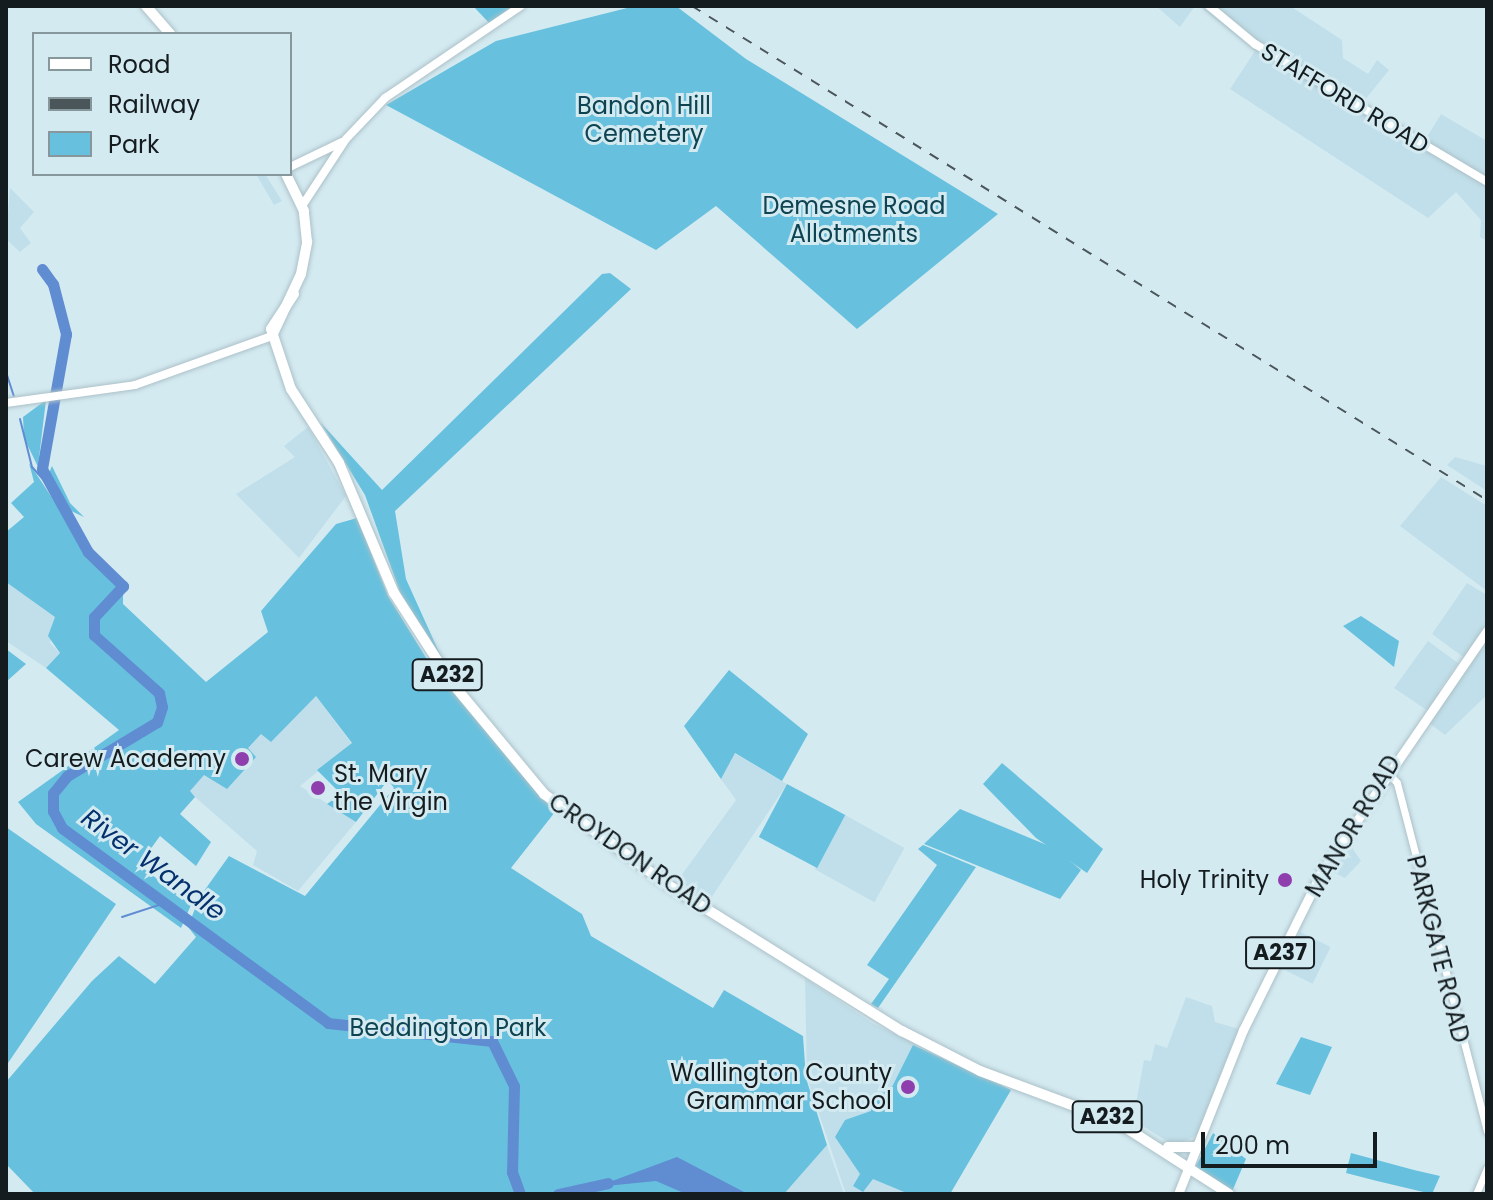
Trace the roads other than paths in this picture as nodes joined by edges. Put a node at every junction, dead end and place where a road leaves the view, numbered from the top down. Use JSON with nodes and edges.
{"nodes":[{"id":1,"x":146,"y":6,"type":"edge"},
{"id":2,"x":521,"y":6,"type":"edge"},
{"id":3,"x":1209,"y":6,"type":"edge"},
{"id":4,"x":168,"y":32,"type":"edge"},
{"id":5,"x":346,"y":139,"type":"junction"},
{"id":6,"x":322,"y":156,"type":"junction"},
{"id":7,"x":331,"y":162,"type":"junction"},
{"id":8,"x":292,"y":163,"type":"edge"},
{"id":9,"x":287,"y":176,"type":"edge"},
{"id":10,"x":1487,"y":182,"type":"edge"},
{"id":11,"x":302,"y":206,"type":"junction"},
{"id":12,"x":272,"y":336,"type":"junction"},
{"id":13,"x":13,"y":400,"type":"edge"},
{"id":14,"x":1487,"y":631,"type":"edge"},
{"id":15,"x":1385,"y":769,"type":"junction"},
{"id":16,"x":1487,"y":1132,"type":"edge"},
{"id":17,"x":1162,"y":1147,"type":"junction"},
{"id":18,"x":1195,"y":1147,"type":"junction"},
{"id":19,"x":1186,"y":1168,"type":"junction"},
{"id":20,"x":1487,"y":1168,"type":"edge"},
{"id":21,"x":1178,"y":1194,"type":"edge"},
{"id":22,"x":1229,"y":1194,"type":"edge"},
{"id":23,"x":1476,"y":1194,"type":"edge"}],
"edges":[{"from":1,"to":4,"type":"highway"},
{"from":2,"to":5,"type":"main road"},
{"from":3,"to":10,"type":"main road","name":"STAFFORD ROAD"},
{"from":5,"to":6,"type":"main road"},
{"from":5,"to":7,"type":"main road"},
{"from":6,"to":7,"type":"main road"},
{"from":6,"to":8,"type":"main road"},
{"from":7,"to":11,"type":"main road"},
{"from":9,"to":11,"type":"highway"},
{"from":11,"to":12,"type":"highway"},
{"from":12,"to":13,"type":"main road"},
{"from":12,"to":17,"type":"highway","name":"CROYDON ROAD","number":"A232"},
{"from":14,"to":15,"type":"main road","name":"MANOR ROAD","number":"A237"},
{"from":15,"to":16,"type":"street","name":"PARKGATE ROAD"},
{"from":15,"to":18,"type":"main road","name":"MANOR ROAD","number":"A237"},
{"from":17,"to":18,"type":"highway"},
{"from":17,"to":19,"type":"highway","name":"CROYDON ROAD","number":"A232"},
{"from":18,"to":19,"type":"main road","name":"MANOR ROAD","number":"A237"},
{"from":19,"to":21,"type":"main road","number":"A237"},
{"from":19,"to":22,"type":"highway","number":"A232"},
{"from":20,"to":23,"type":"street"}]}
